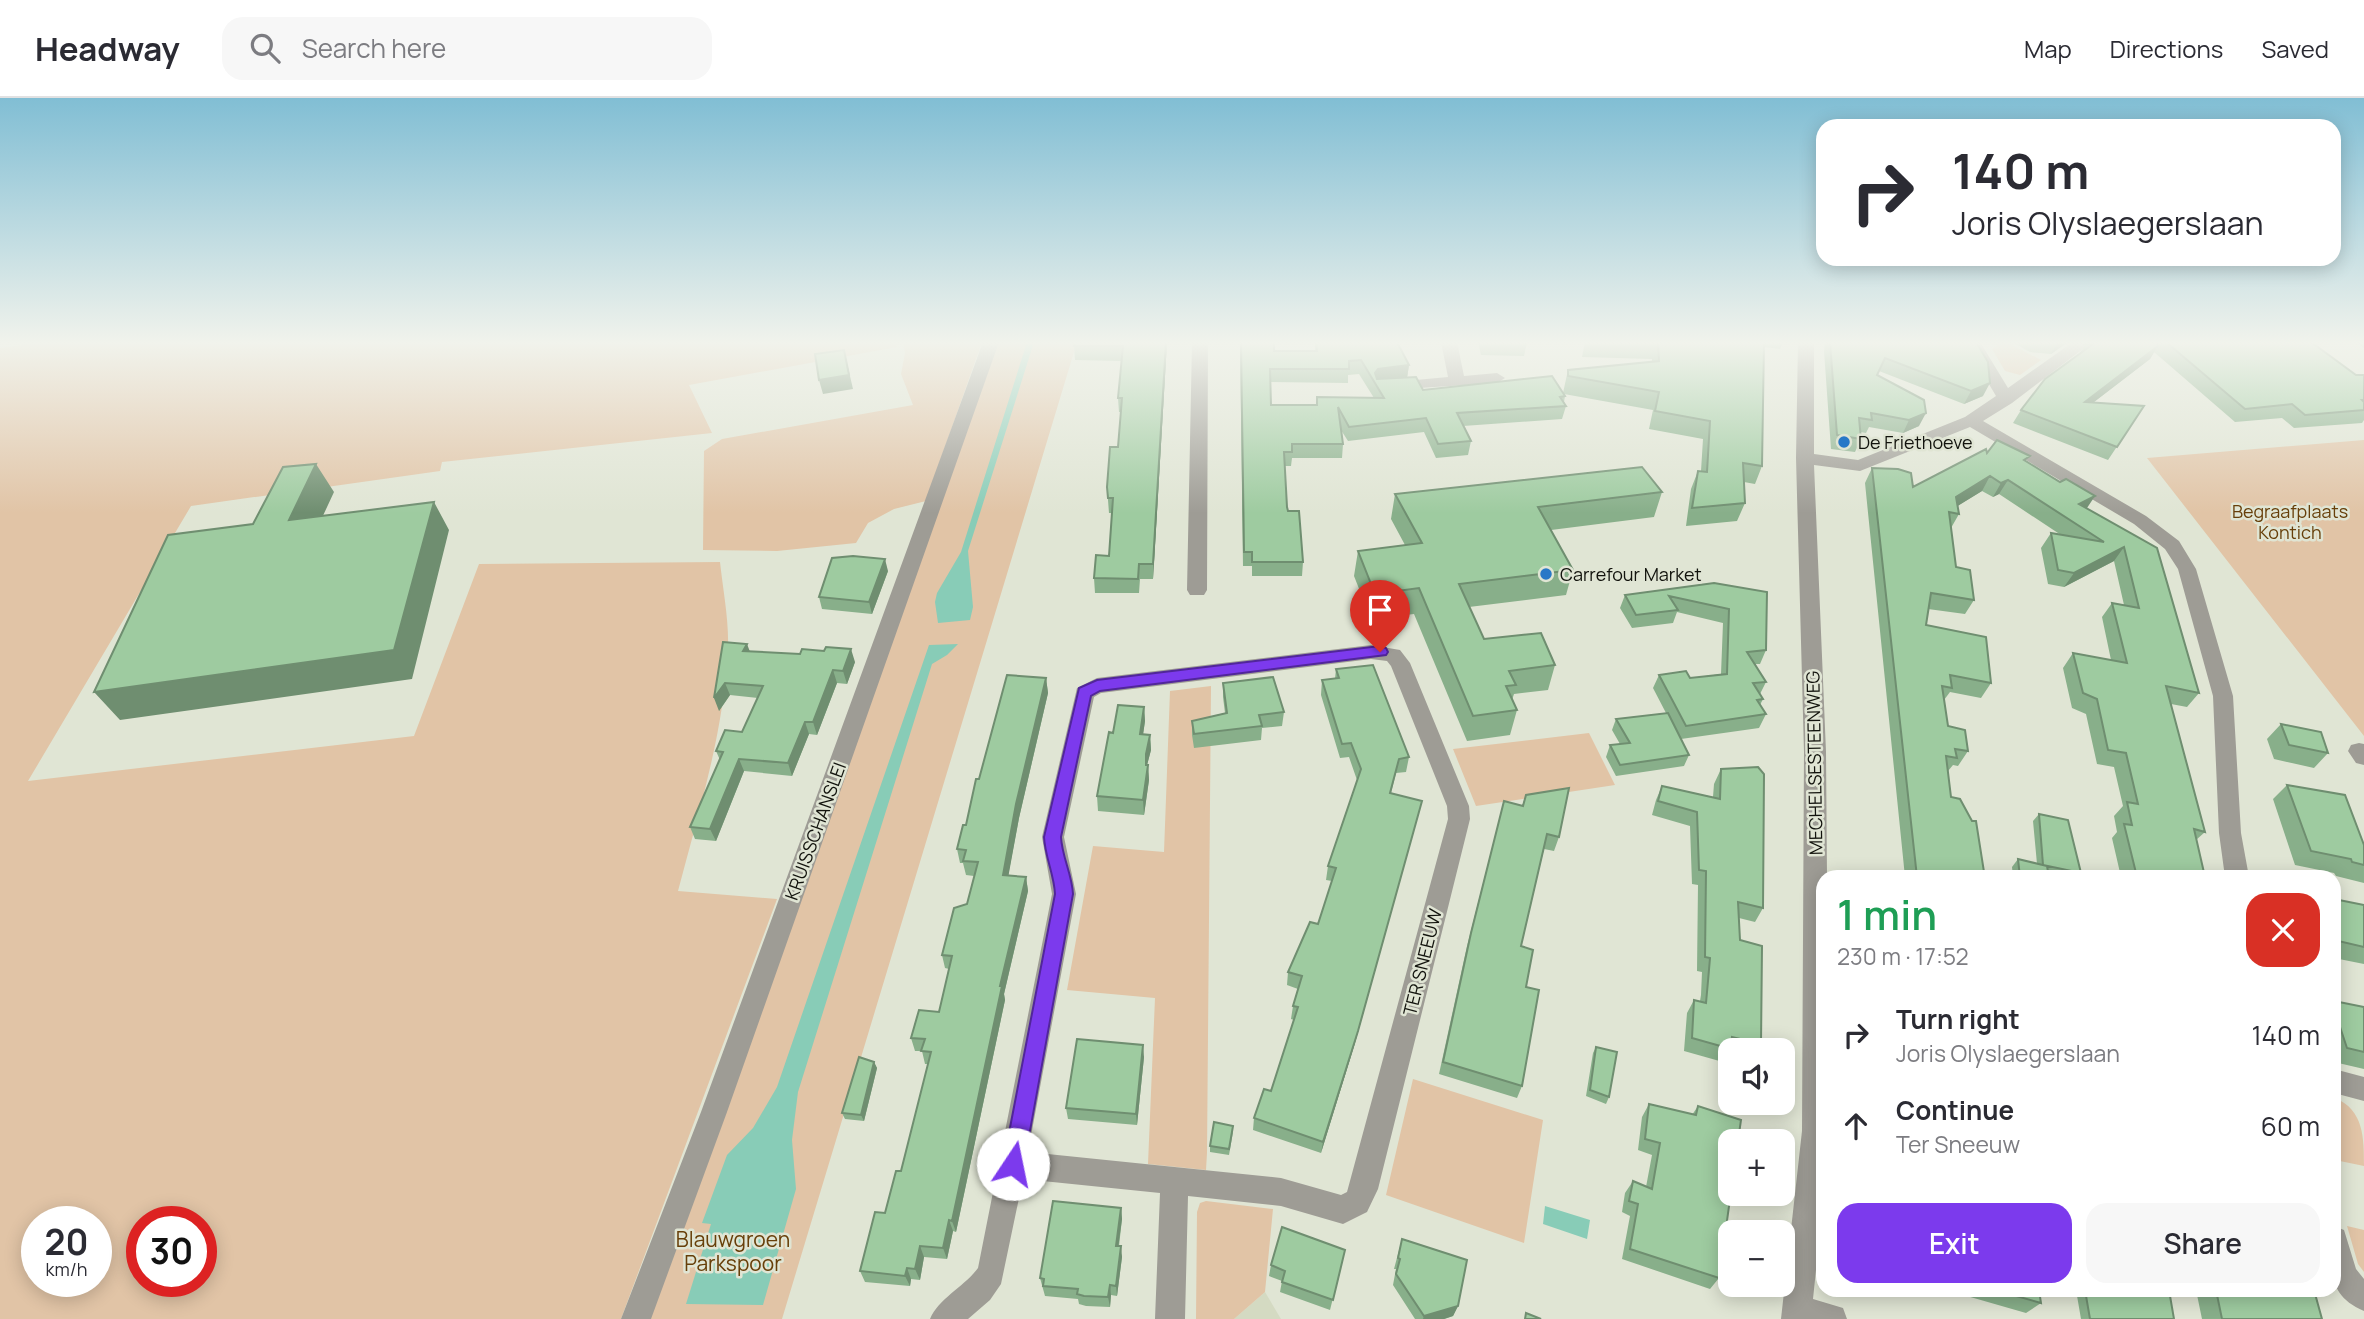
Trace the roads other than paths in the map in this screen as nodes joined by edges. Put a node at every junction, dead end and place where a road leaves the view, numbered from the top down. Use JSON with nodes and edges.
{"nodes":[{"id":1,"x":971,"y":399,"type":"edge"},
{"id":2,"x":1199,"y":399,"type":"edge"},
{"id":3,"x":1806,"y":399,"type":"edge"},
{"id":4,"x":2005,"y":399,"type":"edge"},
{"id":5,"x":1971,"y":421,"type":"junction"},
{"id":6,"x":1805,"y":458,"type":"junction"},
{"id":7,"x":1197,"y":590,"type":"dead end"},
{"id":8,"x":2236,"y":870,"type":"edge"},
{"id":9,"x":2341,"y":1083,"type":"edge"},
{"id":10,"x":2364,"y":1088,"type":"edge"},
{"id":11,"x":1013,"y":1164,"type":"junction"},
{"id":12,"x":1174,"y":1180,"type":"junction"},
{"id":13,"x":2341,"y":1264,"type":"edge"},
{"id":14,"x":2364,"y":1296,"type":"edge"},
{"id":15,"x":1797,"y":1314,"type":"edge"},
{"id":16,"x":635,"y":1319,"type":"edge"},
{"id":17,"x":945,"y":1319,"type":"edge"},
{"id":18,"x":1170,"y":1319,"type":"edge"},
{"id":19,"x":1832,"y":1319,"type":"edge"}],
"edges":[{"from":1,"to":16,"type":"street","name":"KRUISSCHANSLEI"},
{"from":2,"to":7,"type":"street"},
{"from":3,"to":6,"type":"street","name":"MECHELSESTEENWEG"},
{"from":4,"to":5,"type":"street"},
{"from":5,"to":6,"type":"street"},
{"from":5,"to":8,"type":"street"},
{"from":6,"to":15,"type":"street","name":"MECHELSESTEENWEG"},
{"from":9,"to":10,"type":"street"},
{"from":11,"to":12,"type":"street","name":"TER SNEEUW"},
{"from":11,"to":12,"type":"street","name":"TER SNEEUW"},
{"from":11,"to":17,"type":"street"},
{"from":12,"to":18,"type":"street"},
{"from":13,"to":14,"type":"street"},
{"from":15,"to":19,"type":"street","name":"MECHELSESTEENWEG"}]}
